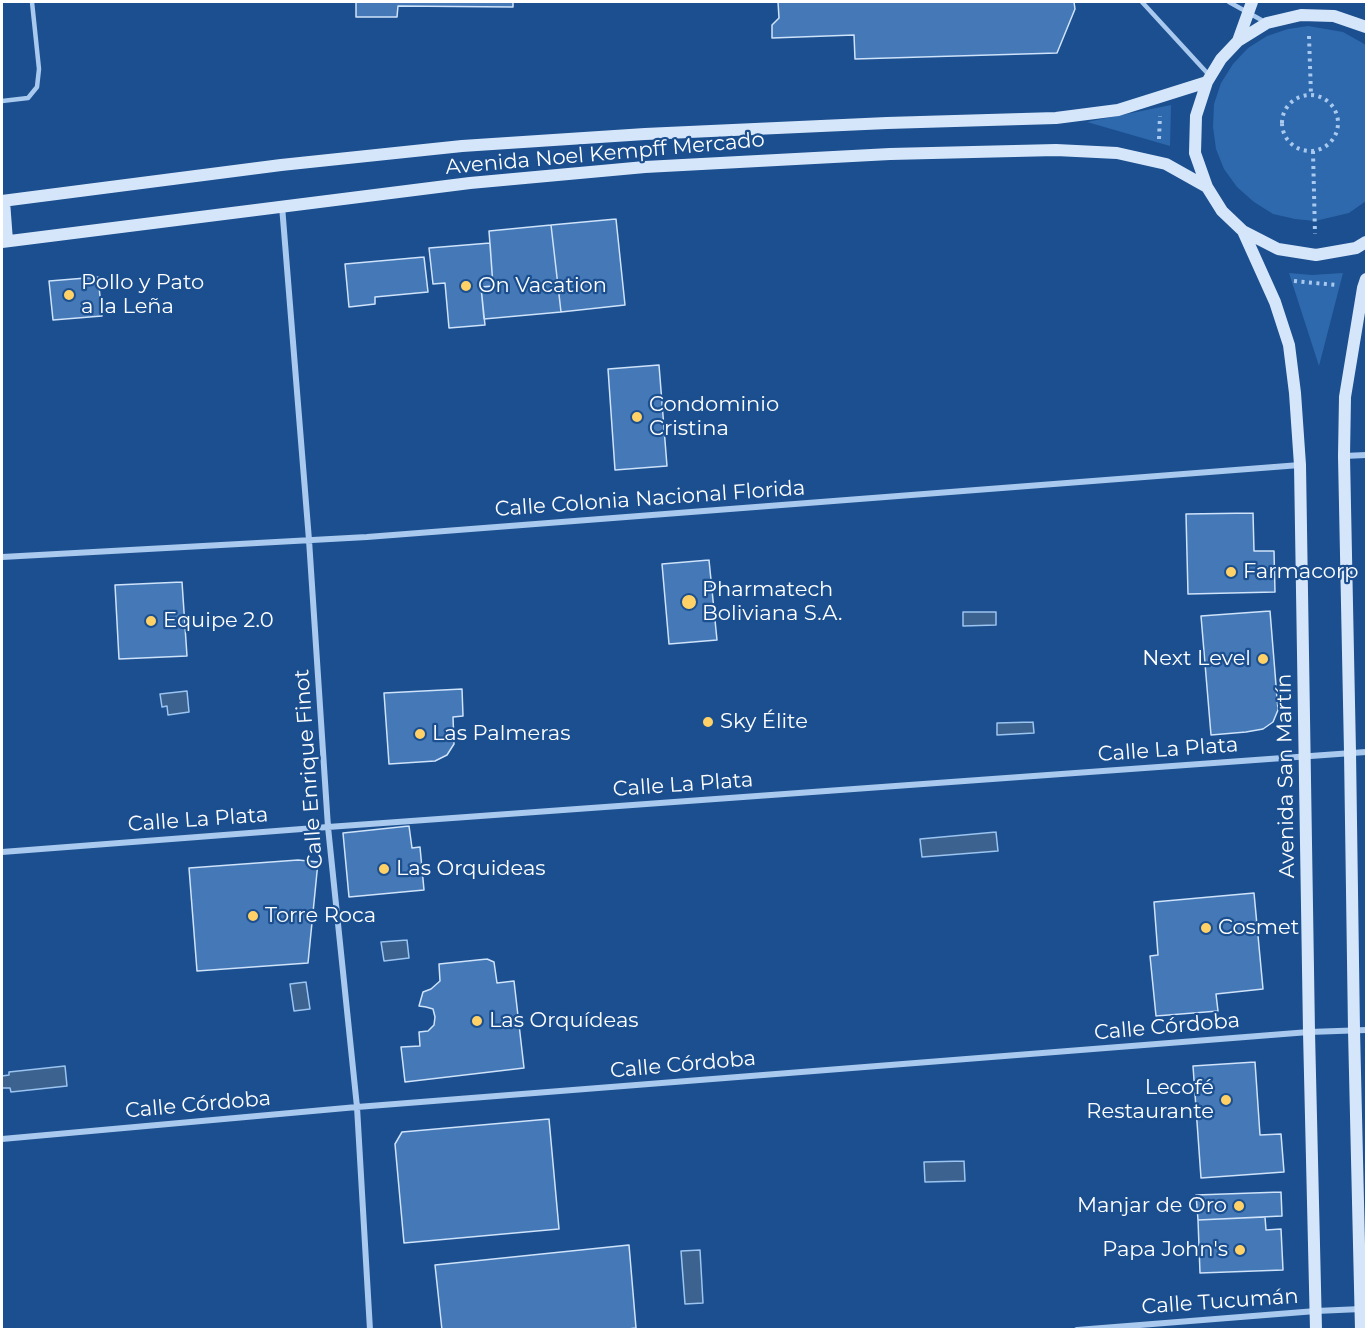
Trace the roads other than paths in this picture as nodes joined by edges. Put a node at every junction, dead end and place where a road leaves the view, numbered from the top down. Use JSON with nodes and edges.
{"nodes":[{"id":1,"x":32,"y":2,"type":"edge"},
{"id":2,"x":1142,"y":2,"type":"edge"},
{"id":3,"x":1229,"y":2,"type":"edge"},
{"id":4,"x":1250,"y":7,"type":"edge"},
{"id":5,"x":1267,"y":23,"type":"junction"},
{"id":6,"x":1366,"y":27,"type":"edge"},
{"id":7,"x":1238,"y":41,"type":"junction"},
{"id":8,"x":1209,"y":79,"type":"junction"},
{"id":9,"x":2,"y":101,"type":"edge"},
{"id":10,"x":1207,"y":187,"type":"junction"},
{"id":11,"x":3,"y":201,"type":"edge"},
{"id":12,"x":282,"y":206,"type":"junction"},
{"id":13,"x":1243,"y":231,"type":"junction"},
{"id":14,"x":4,"y":241,"type":"edge"},
{"id":15,"x":1366,"y":242,"type":"edge"},
{"id":16,"x":1366,"y":279,"type":"edge"},
{"id":17,"x":1366,"y":455,"type":"edge"},
{"id":18,"x":1344,"y":456,"type":"junction"},
{"id":19,"x":1300,"y":465,"type":"junction"},
{"id":20,"x":309,"y":540,"type":"junction"},
{"id":21,"x":2,"y":557,"type":"edge"},
{"id":22,"x":1350,"y":752,"type":"junction"},
{"id":23,"x":1366,"y":752,"type":"edge"},
{"id":24,"x":1305,"y":756,"type":"junction"},
{"id":25,"x":328,"y":827,"type":"junction"},
{"id":26,"x":2,"y":852,"type":"edge"},
{"id":27,"x":1360,"y":1030,"type":"edge"},
{"id":28,"x":1309,"y":1032,"type":"junction"},
{"id":29,"x":357,"y":1107,"type":"junction"},
{"id":30,"x":2,"y":1139,"type":"edge"},
{"id":31,"x":1364,"y":1309,"type":"edge"},
{"id":32,"x":1316,"y":1311,"type":"junction"},
{"id":33,"x":370,"y":1329,"type":"edge"},
{"id":34,"x":1077,"y":1329,"type":"edge"},
{"id":35,"x":1316,"y":1329,"type":"edge"},
{"id":36,"x":1361,"y":1329,"type":"edge"}],
"edges":[{"from":1,"to":9,"type":"lane"},
{"from":2,"to":8,"type":"lane"},
{"from":3,"to":4,"type":"lane"},
{"from":4,"to":5,"type":"lane"},
{"from":4,"to":7,"type":"main road"},
{"from":5,"to":6,"type":"main road"},
{"from":5,"to":7,"type":"main road"},
{"from":7,"to":8,"type":"main road"},
{"from":8,"to":10,"type":"main road"},
{"from":8,"to":11,"type":"main road","name":"Avenida Noel Kempff Mercado"},
{"from":10,"to":12,"type":"main road","name":"Avenida Noel Kempff Mercado"},
{"from":10,"to":13,"type":"main road"},
{"from":11,"to":14,"type":"main road"},
{"from":12,"to":14,"type":"main road","name":"Avenida Noel Kempff Mercado"},
{"from":12,"to":20,"type":"street","name":"Calle Enrique Finot"},
{"from":13,"to":15,"type":"main road"},
{"from":13,"to":19,"type":"main road","name":"Avenida San Martín"},
{"from":16,"to":18,"type":"main road"},
{"from":17,"to":18,"type":"street"},
{"from":18,"to":22,"type":"main road"},
{"from":19,"to":20,"type":"street","name":"Calle Colonia Nacional Florida"},
{"from":19,"to":24,"type":"main road","name":"Avenida San Martín"},
{"from":20,"to":21,"type":"street","name":"Calle Colonia Nacional Florida"},
{"from":20,"to":25,"type":"street","name":"Calle Enrique Finot"},
{"from":22,"to":23,"type":"street","name":"Calle La Plata"},
{"from":22,"to":24,"type":"street","name":"Calle La Plata"},
{"from":22,"to":27,"type":"main road"},
{"from":24,"to":25,"type":"street","name":"Calle La Plata"},
{"from":24,"to":28,"type":"main road","name":"Avenida San Martín"},
{"from":25,"to":26,"type":"street","name":"Calle La Plata"},
{"from":25,"to":29,"type":"street","name":"Calle Enrique Finot"},
{"from":27,"to":28,"type":"street","name":"Calle Córdoba"},
{"from":27,"to":31,"type":"main road"},
{"from":28,"to":29,"type":"street","name":"Calle Córdoba"},
{"from":28,"to":32,"type":"main road","name":"Avenida San Martín"},
{"from":29,"to":30,"type":"street","name":"Calle Córdoba"},
{"from":29,"to":33,"type":"street","name":"Calle Enrique Finot"},
{"from":31,"to":32,"type":"street","name":"Calle Tucumán"},
{"from":31,"to":36,"type":"main road"},
{"from":32,"to":34,"type":"street","name":"Calle Tucumán"},
{"from":32,"to":35,"type":"main road","name":"Avenida San Martín"}]}
